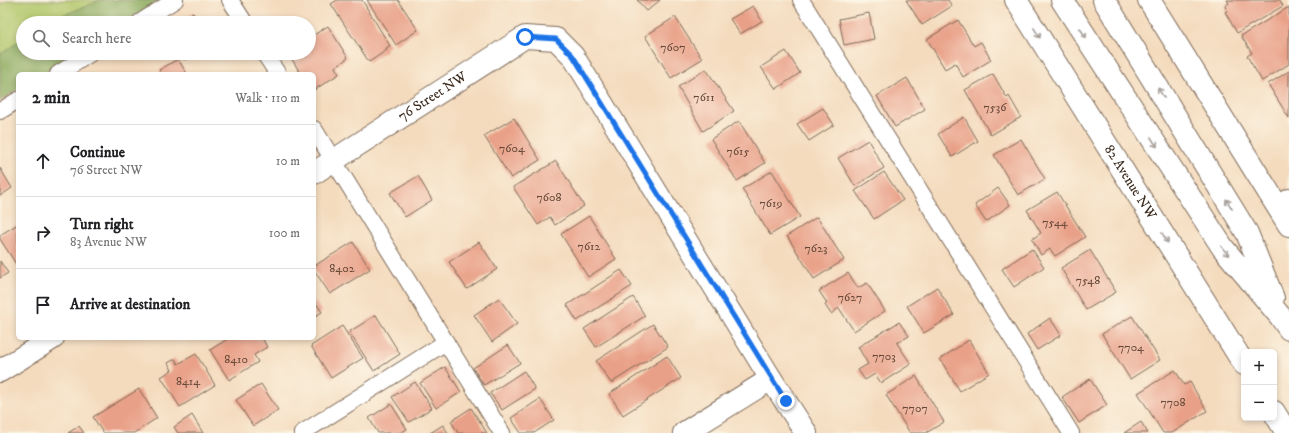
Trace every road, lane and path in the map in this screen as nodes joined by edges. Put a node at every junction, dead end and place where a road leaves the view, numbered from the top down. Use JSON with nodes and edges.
{"nodes":[{"id":1,"x":175,"y":0,"type":"edge"},
{"id":2,"x":230,"y":0,"type":"edge"},
{"id":3,"x":801,"y":0,"type":"edge"},
{"id":4,"x":1016,"y":0,"type":"edge"},
{"id":5,"x":1062,"y":0,"type":"edge"},
{"id":6,"x":1104,"y":0,"type":"edge"},
{"id":7,"x":1149,"y":0,"type":"edge"},
{"id":8,"x":150,"y":16,"type":"edge"},
{"id":9,"x":240,"y":16,"type":"edge"},
{"id":10,"x":80,"y":60,"type":"edge"},
{"id":11,"x":269,"y":60,"type":"edge"},
{"id":12,"x":61,"y":72,"type":"edge"},
{"id":13,"x":277,"y":72,"type":"edge"},
{"id":14,"x":16,"y":101,"type":"edge"},
{"id":15,"x":0,"y":111,"type":"edge"},
{"id":16,"x":316,"y":133,"type":"edge"},
{"id":17,"x":334,"y":160,"type":"junction"},
{"id":18,"x":316,"y":172,"type":"edge"},
{"id":19,"x":1283,"y":201,"type":"edge"},
{"id":20,"x":1289,"y":225,"type":"edge"},
{"id":21,"x":1286,"y":318,"type":"edge"},
{"id":22,"x":50,"y":340,"type":"edge"},
{"id":23,"x":446,"y":342,"type":"junction"},
{"id":24,"x":1241,"y":359,"type":"edge"},
{"id":25,"x":0,"y":371,"type":"edge"},
{"id":26,"x":771,"y":379,"type":"junction"},
{"id":27,"x":1277,"y":417,"type":"edge"},
{"id":28,"x":302,"y":433,"type":"edge"},
{"id":29,"x":502,"y":433,"type":"edge"},
{"id":30,"x":684,"y":433,"type":"edge"},
{"id":31,"x":806,"y":433,"type":"edge"},
{"id":32,"x":1071,"y":433,"type":"edge"},
{"id":33,"x":1287,"y":433,"type":"edge"}],
"edges":[{"from":1,"to":8,"type":"lane"},
{"from":2,"to":9,"type":"lane"},
{"from":3,"to":32,"type":"lane"},
{"from":4,"to":24,"type":"street","name":"82 Avenue NW","one_way":true},
{"from":5,"to":21,"type":"street","one_way":true},
{"from":21,"to":6,"type":"street","one_way":true},
{"from":7,"to":19,"type":"street"},
{"from":10,"to":12,"type":"lane"},
{"from":11,"to":13,"type":"lane"},
{"from":14,"to":15,"type":"lane"},
{"from":16,"to":17,"type":"lane"},
{"from":17,"to":18,"type":"street","name":"76 Street NW"},
{"from":17,"to":23,"type":"lane"},
{"from":17,"to":26,"type":"street","name":"76 Street NW"},
{"from":19,"to":20,"type":"street"},
{"from":22,"to":25,"type":"street"},
{"from":23,"to":28,"type":"lane"},
{"from":23,"to":29,"type":"lane"},
{"from":26,"to":30,"type":"street"},
{"from":26,"to":31,"type":"street"},
{"from":27,"to":33,"type":"street"}]}
